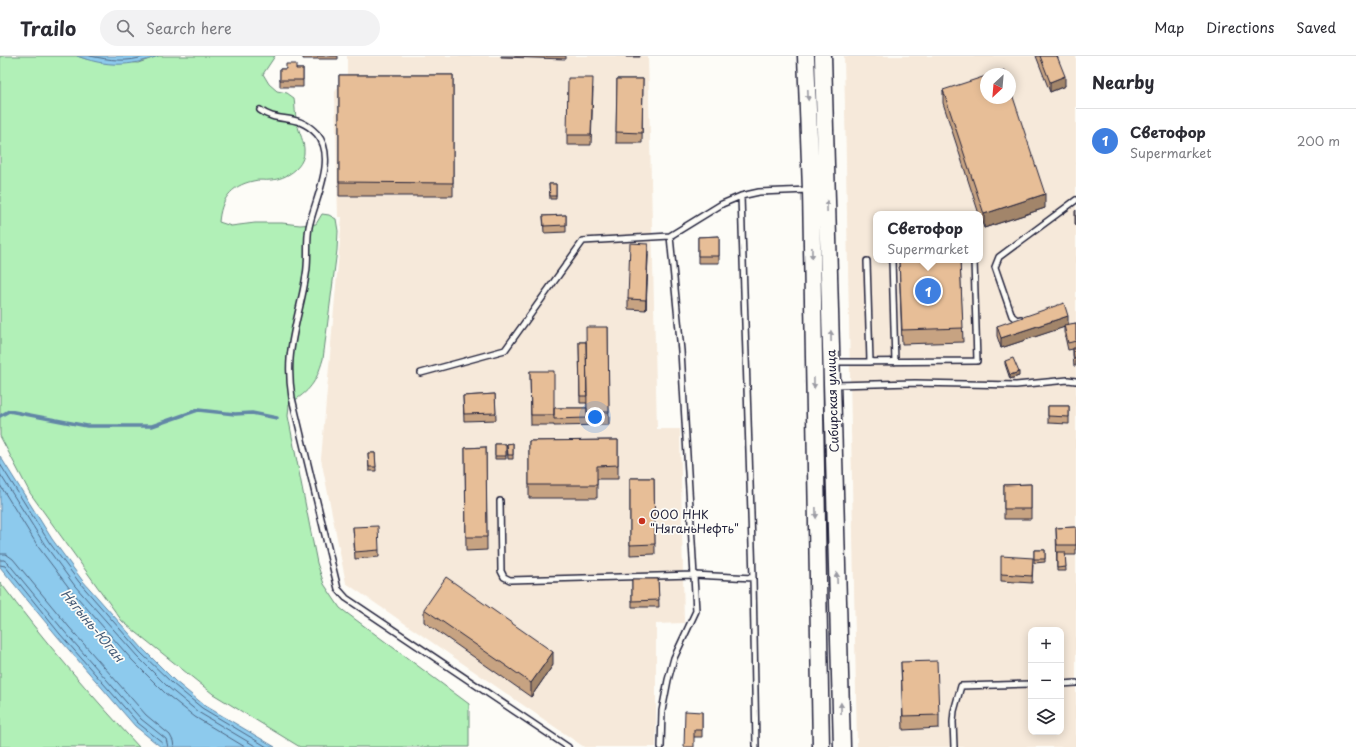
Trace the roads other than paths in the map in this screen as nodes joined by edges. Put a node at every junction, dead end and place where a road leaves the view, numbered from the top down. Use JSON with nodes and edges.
{"nodes":[{"id":1,"x":806,"y":56,"type":"edge"},
{"id":2,"x":822,"y":56,"type":"edge"},
{"id":3,"x":260,"y":110,"type":"dead end"},
{"id":4,"x":811,"y":190,"type":"junction"},
{"id":5,"x":741,"y":196,"type":"junction"},
{"id":6,"x":1076,"y":200,"type":"edge"},
{"id":7,"x":670,"y":236,"type":"junction"},
{"id":8,"x":867,"y":261,"type":"dead end"},
{"id":9,"x":892,"y":263,"type":"edge"},
{"id":10,"x":974,"y":263,"type":"edge"},
{"id":11,"x":1024,"y":318,"type":"edge"},
{"id":12,"x":831,"y":362,"type":"junction"},
{"id":13,"x":870,"y":362,"type":"junction"},
{"id":14,"x":895,"y":362,"type":"junction"},
{"id":15,"x":421,"y":373,"type":"dead end"},
{"id":16,"x":1076,"y":382,"type":"edge"},
{"id":17,"x":832,"y":385,"type":"junction"},
{"id":18,"x":500,"y":501,"type":"dead end"},
{"id":19,"x":694,"y":575,"type":"junction"},
{"id":20,"x":753,"y":578,"type":"junction"},
{"id":21,"x":1076,"y":683,"type":"edge"},
{"id":22,"x":1028,"y":684,"type":"edge"},
{"id":23,"x":1064,"y":684,"type":"edge"},
{"id":24,"x":819,"y":688,"type":"junction"},
{"id":25,"x":840,"y":689,"type":"junction"},
{"id":26,"x":568,"y":747,"type":"edge"},
{"id":27,"x":661,"y":747,"type":"edge"},
{"id":28,"x":756,"y":747,"type":"edge"},
{"id":29,"x":821,"y":747,"type":"edge"},
{"id":30,"x":842,"y":747,"type":"edge"},
{"id":31,"x":954,"y":747,"type":"edge"}],
"edges":[{"from":1,"to":4,"type":"main road","name":"Сибирская улица","one_way":true},
{"from":12,"to":2,"type":"main road","name":"Сибирская улица","one_way":true},
{"from":3,"to":26,"type":"lane"},
{"from":4,"to":5,"type":"lane"},
{"from":4,"to":24,"type":"main road","name":"Сибирская улица","one_way":true},
{"from":5,"to":7,"type":"lane"},
{"from":5,"to":20,"type":"lane"},
{"from":6,"to":11,"type":"lane"},
{"from":7,"to":15,"type":"lane"},
{"from":7,"to":19,"type":"lane"},
{"from":8,"to":13,"type":"lane"},
{"from":9,"to":14,"type":"lane"},
{"from":10,"to":14,"type":"lane"},
{"from":12,"to":13,"type":"lane"},
{"from":12,"to":17,"type":"main road","name":"Сибирская улица"},
{"from":13,"to":14,"type":"lane"},
{"from":16,"to":17,"type":"lane"},
{"from":25,"to":17,"type":"main road","name":"Сибирская улица","one_way":true},
{"from":18,"to":19,"type":"lane"},
{"from":19,"to":20,"type":"lane"},
{"from":19,"to":27,"type":"lane"},
{"from":20,"to":28,"type":"lane"},
{"from":21,"to":23,"type":"lane"},
{"from":22,"to":31,"type":"lane"},
{"from":24,"to":25,"type":"main road"},
{"from":24,"to":29,"type":"main road","name":"Сибирская улица"},
{"from":30,"to":25,"type":"main road","name":"Сибирская улица","one_way":true}]}
